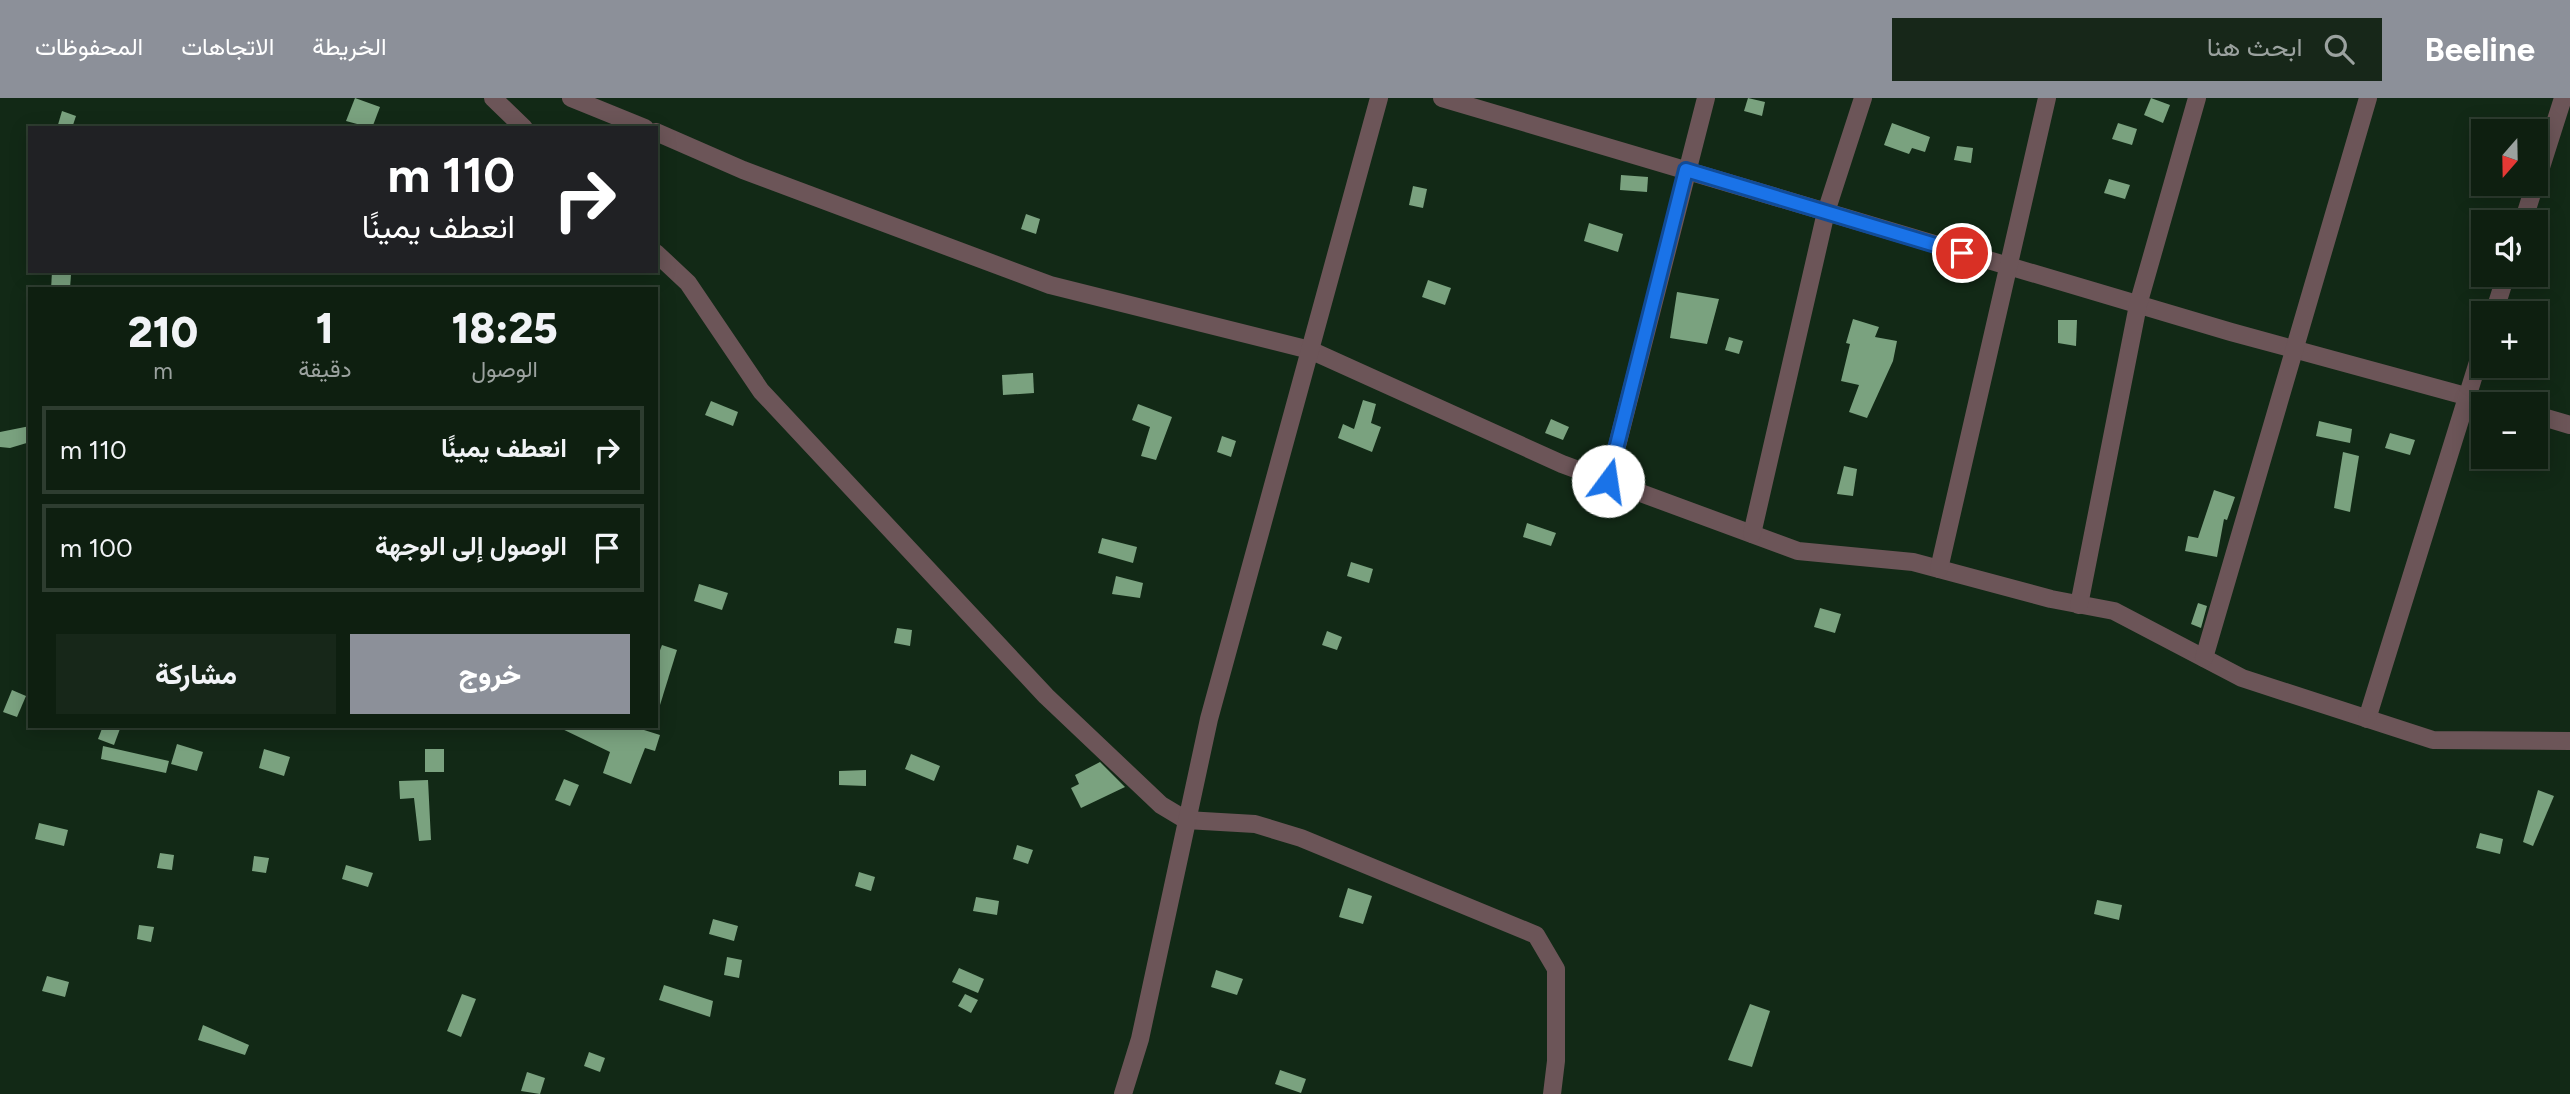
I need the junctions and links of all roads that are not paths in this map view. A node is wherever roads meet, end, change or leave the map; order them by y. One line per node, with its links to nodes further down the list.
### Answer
1 (493, 98): 11 (street)
2 (571, 98): 12 (street)
3 (1379, 98): 20 (street)
4 (1442, 98): 15 (street)
5 (1706, 98): 15 (street)
6 (1863, 98): 16 (street)
7 (2047, 98): 18 (street)
8 (2197, 98): 19 (street)
9 (2368, 98): 21 (street)
10 (2563, 98): 14 (street)
11 (522, 126)
12 (640, 126)
13 (658, 133): 20 (street)
14 (2548, 145)
15 (1686, 170): 16 (street); 27 (street)
16 (1826, 212): 18 (street); 28 (street)
17 (658, 255): 34 (street)
18 (2010, 267): 19 (street); 29 (street)
19 (2138, 305): 21 (street); 30 (street)
20 (1310, 350): 27 (street); 34 (street)
21 (2295, 350): 23 (street); 31 (street)
22 (2473, 378): 23 (street)
23 (2467, 397): 24 (street); 32 (street)
24 (2471, 398)
25 (2548, 419): 26 (street)
26 (2570, 425)
27 (1608, 481): 28 (street)
28 (1752, 534): 29 (street)
29 (1939, 569): 30 (street)
30 (2079, 605): 31 (street)
31 (2204, 658): 32 (street)
32 (2367, 719): 33 (street)
33 (2570, 741)
34 (1186, 820): 35 (street); 36 (street)
35 (1122, 1094)
36 (1552, 1094)

